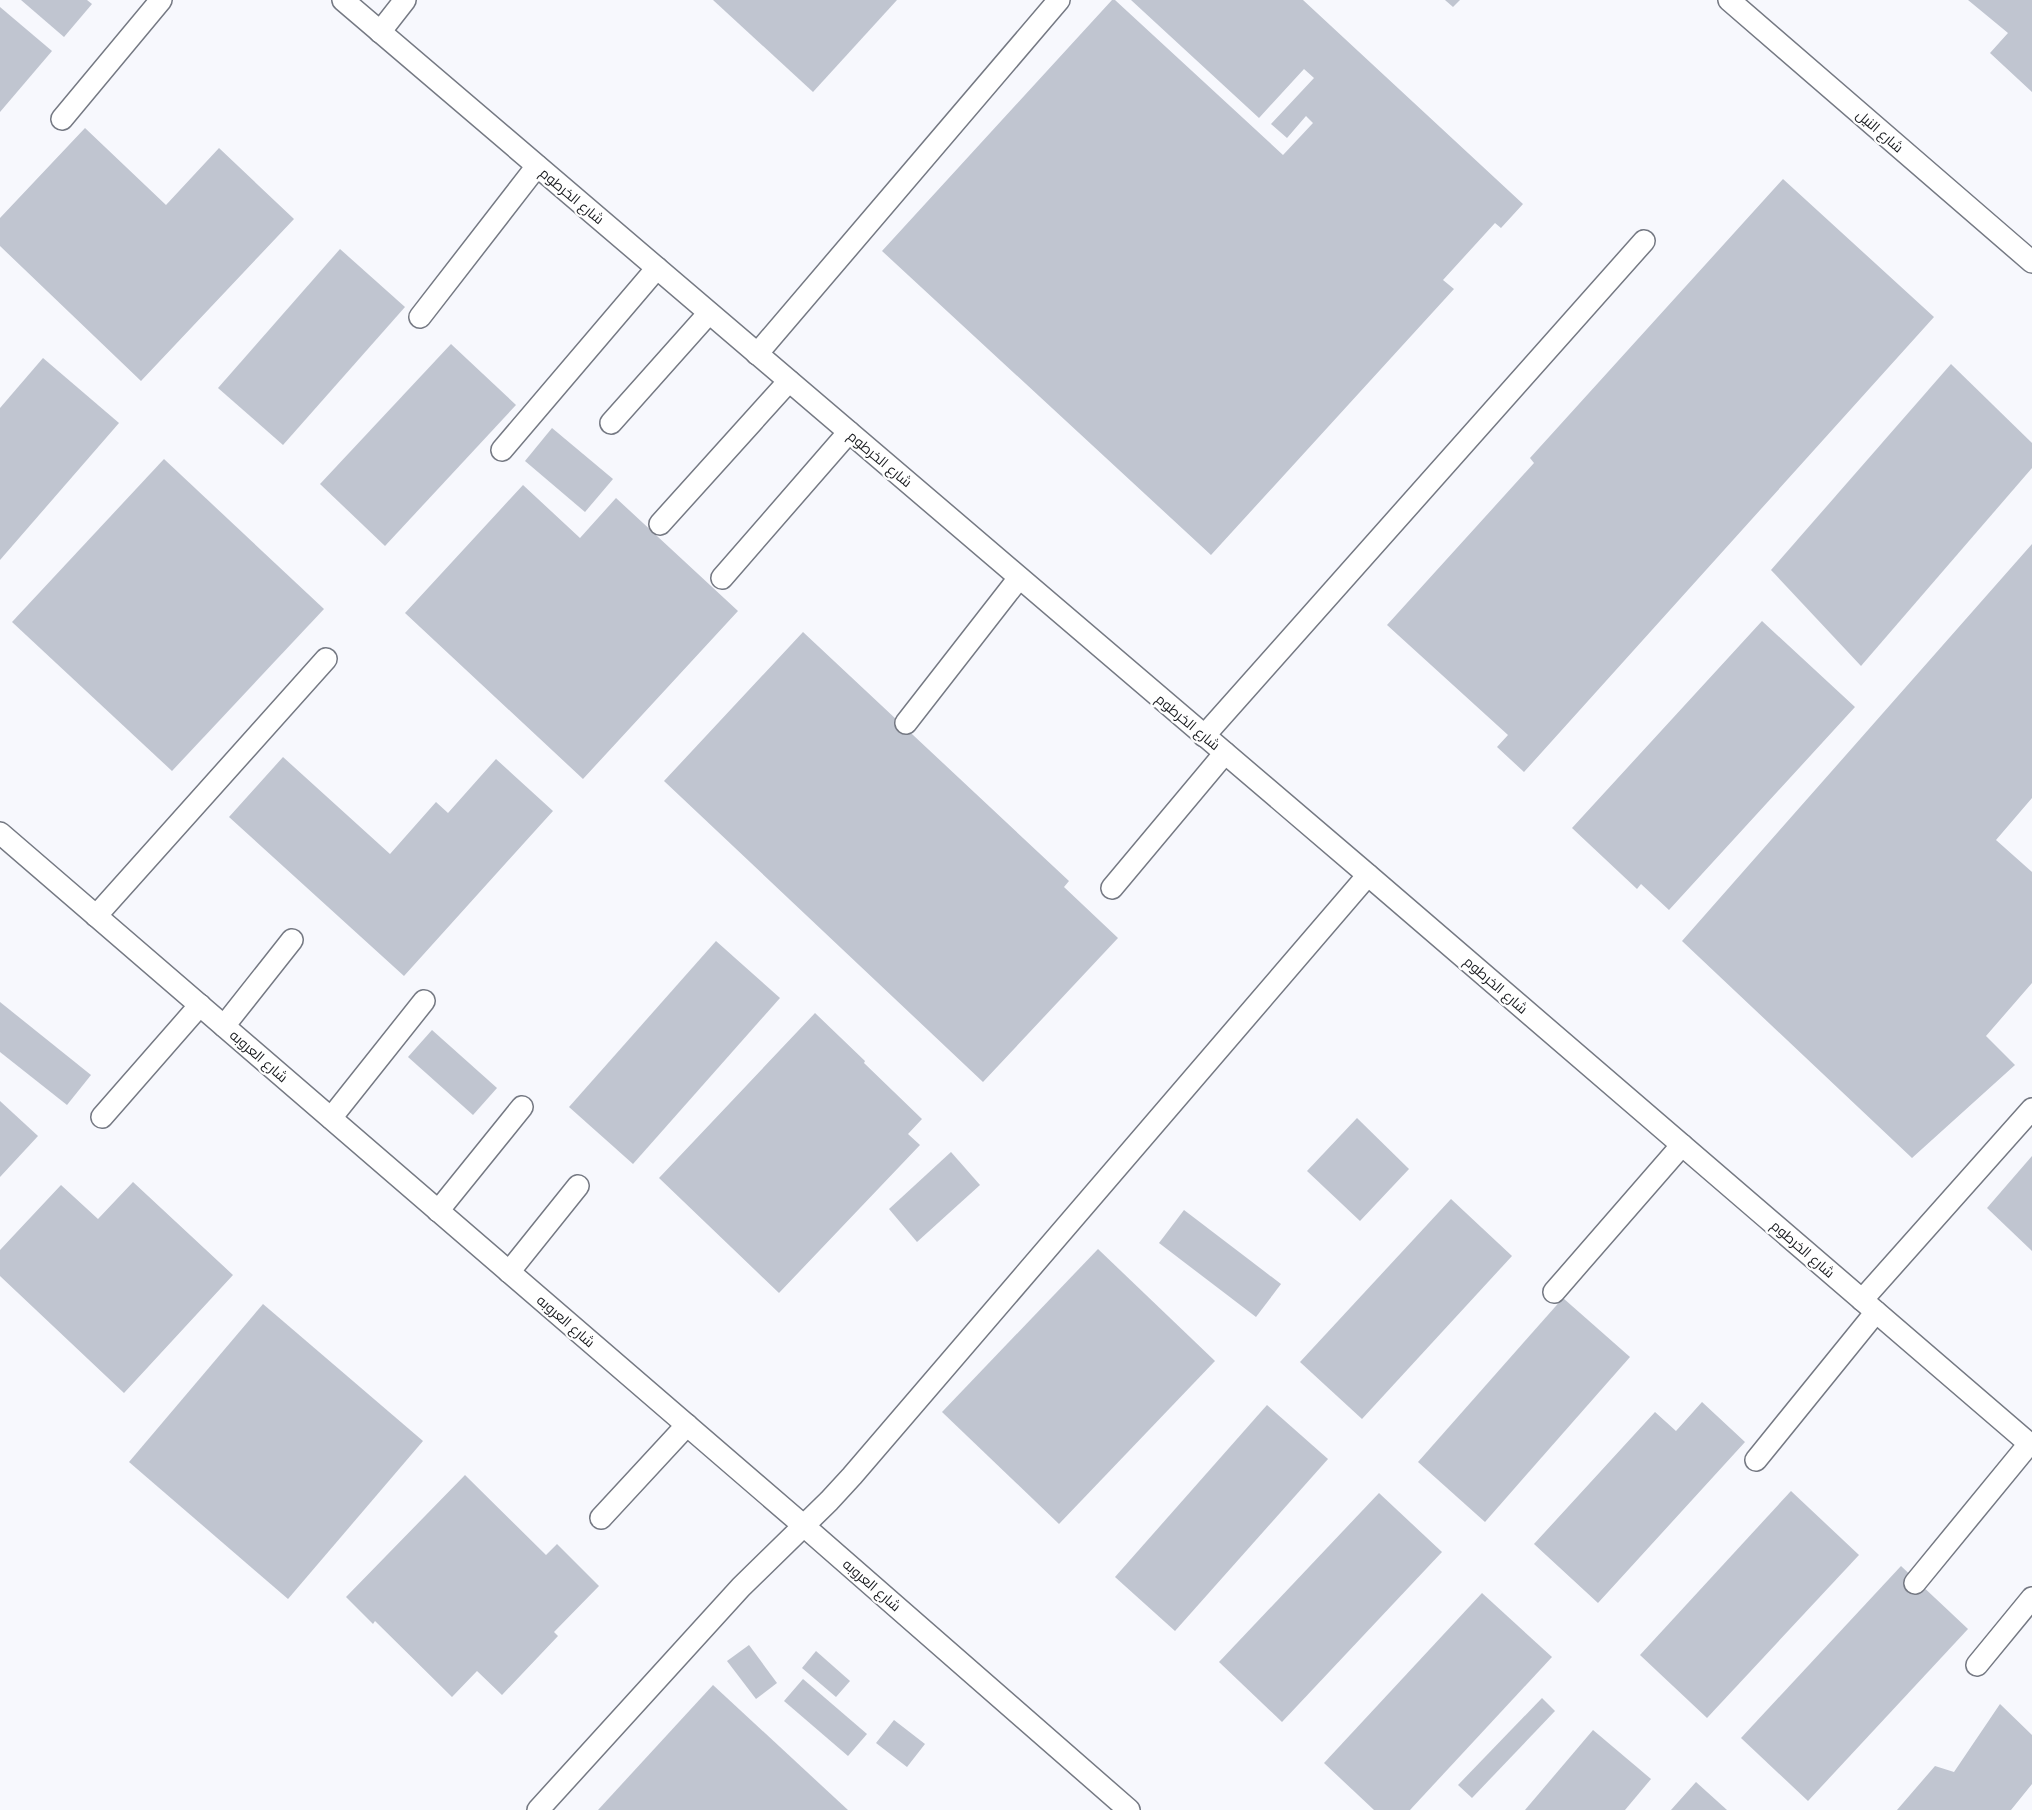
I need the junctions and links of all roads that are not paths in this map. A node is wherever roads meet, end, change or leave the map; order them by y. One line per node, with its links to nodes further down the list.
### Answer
1 (161, 0): 7 (lane)
2 (343, 0): 6 (lane, شارع الخرطوم)
3 (405, 0): 6 (lane)
4 (1059, 0): 14 (lane)
5 (1728, 0): 10 (lane, شارع النيل)
6 (380, 32): 8 (lane, شارع الخرطوم)
7 (62, 119)
8 (537, 166): 11 (lane, شارع الخرطوم); 13 (lane)
9 (1644, 241): 24 (lane)
10 (2032, 262)
11 (657, 268): 12 (lane, شارع الخرطوم); 18 (lane)
12 (708, 313): 14 (lane, شارع الخرطوم); 16 (lane)
13 (420, 317)
14 (757, 354): 15 (lane, شارع الخرطوم)
15 (789, 381): 17 (lane, شارع الخرطوم); 19 (lane)
16 (611, 424)
17 (849, 432): 20 (lane); 21 (lane, شارع الخرطوم)
18 (502, 450)
19 (660, 524)
20 (722, 578)
21 (1019, 578): 23 (lane); 24 (lane, شارع الخرطوم)
22 (326, 659): 29 (lane)
23 (906, 722)
24 (1204, 736): 25 (lane, شارع الخرطوم)
25 (1225, 753): 27 (lane, شارع الخرطوم); 28 (lane)
26 (0, 833): 29 (lane, شارع العروبه)
27 (1368, 875): 38 (lane, شارع الخرطوم); 48 (lane)
28 (1112, 888)
29 (96, 916): 32 (lane, شارع العروبه)
30 (292, 940): 33 (lane)
31 (424, 1001): 37 (lane)
32 (200, 1006): 33 (lane, شارع العروبه); 36 (lane)
33 (224, 1026): 37 (lane, شارع العروبه)
34 (522, 1107): 40 (lane)
35 (2032, 1109): 43 (lane)
36 (102, 1117)
37 (331, 1118): 40 (lane, شارع العروبه)
38 (1682, 1145): 42 (lane); 43 (lane, شارع الخرطوم)
39 (578, 1186): 41 (lane)
40 (438, 1210): 41 (lane, شارع العروبه)
41 (509, 1272): 44 (lane, شارع العروبه)
42 (1554, 1292)
43 (1869, 1306): 45 (lane, شارع الخرطوم); 46 (lane)
44 (687, 1425): 47 (lane); 48 (lane, شارع العروبه)
45 (2031, 1445): 49 (lane)
46 (1756, 1460)
47 (601, 1518)
48 (804, 1526): 52 (lane); 53 (lane, شارع العروبه)
49 (1915, 1583)
50 (2032, 1598): 51 (lane)
51 (1977, 1665)
52 (538, 1810)
53 (1130, 1810)

